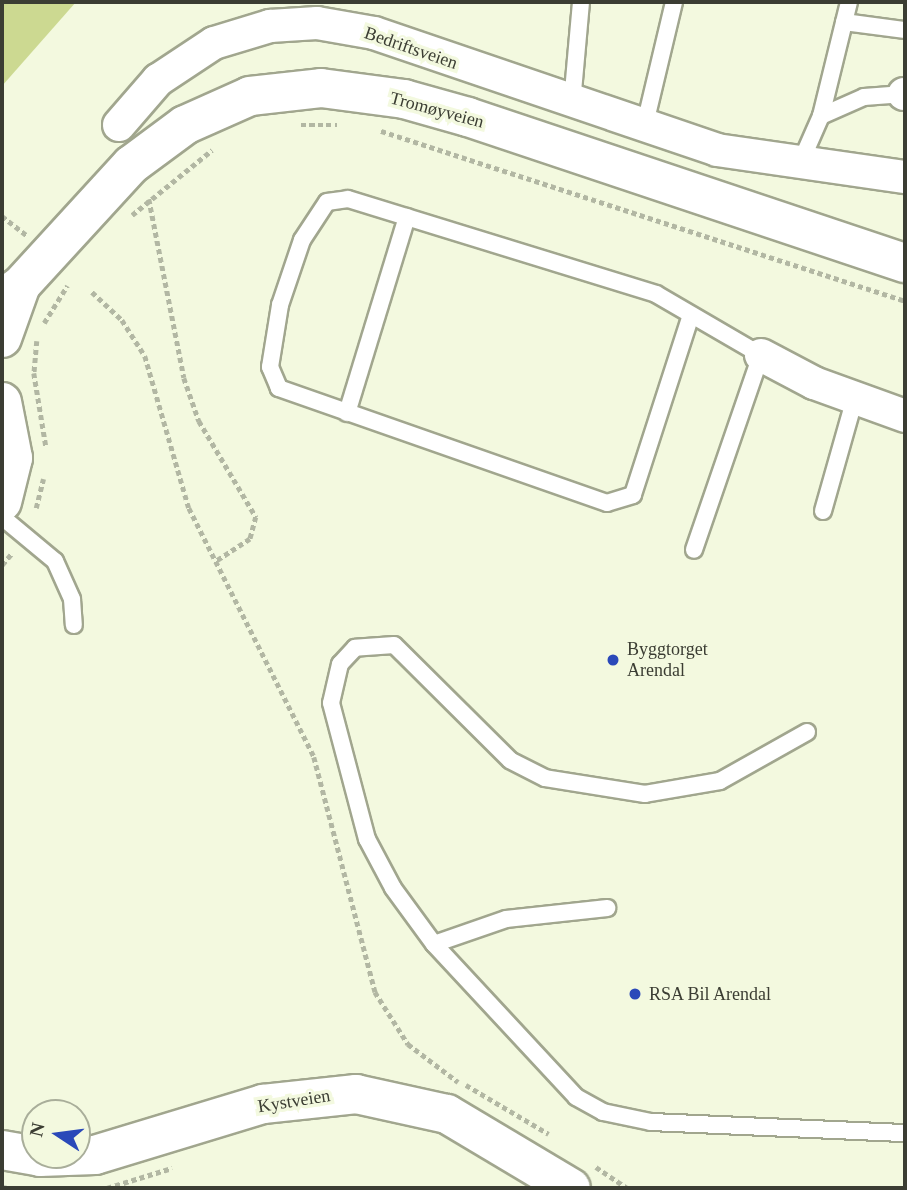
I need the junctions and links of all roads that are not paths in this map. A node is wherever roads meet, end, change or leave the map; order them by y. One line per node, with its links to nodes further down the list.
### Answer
1 (581, 2): 7 (lane)
2 (674, 2): 10 (lane)
3 (849, 2): 4 (lane)
4 (844, 22): 5 (lane); 8 (lane)
5 (905, 30)
6 (905, 94): 8 (lane)
7 (572, 103): 9 (street, Bedriftsveien); 10 (street, Bedriftsveien)
8 (821, 116): 11 (lane)
9 (119, 125)
10 (644, 128): 11 (street, Bedriftsveien)
11 (799, 166): 12 (street, Bedriftsveien)
12 (905, 177)
13 (407, 217): 16 (lane); 21 (lane); 21 (lane)
14 (905, 263): 15 (main road, Tromøyveien)
15 (11, 292): 17 (main road, Tromøyveien)
16 (691, 315): 18 (lane); 21 (lane)
17 (2, 338)
18 (761, 355): 19 (street); 26 (lane)
19 (855, 398): 22 (street); 24 (lane)
20 (2, 402): 23 (main road)
21 (347, 413)
22 (905, 416)
23 (2, 502)
24 (822, 511)
25 (2, 517): 27 (lane)
26 (694, 550)
27 (74, 625)
28 (807, 732): 30 (lane)
29 (607, 908): 30 (lane)
30 (434, 944): 31 (lane)
31 (905, 1133)
32 (2, 1150): 33 (main road, Kystveien)
33 (578, 1174)

